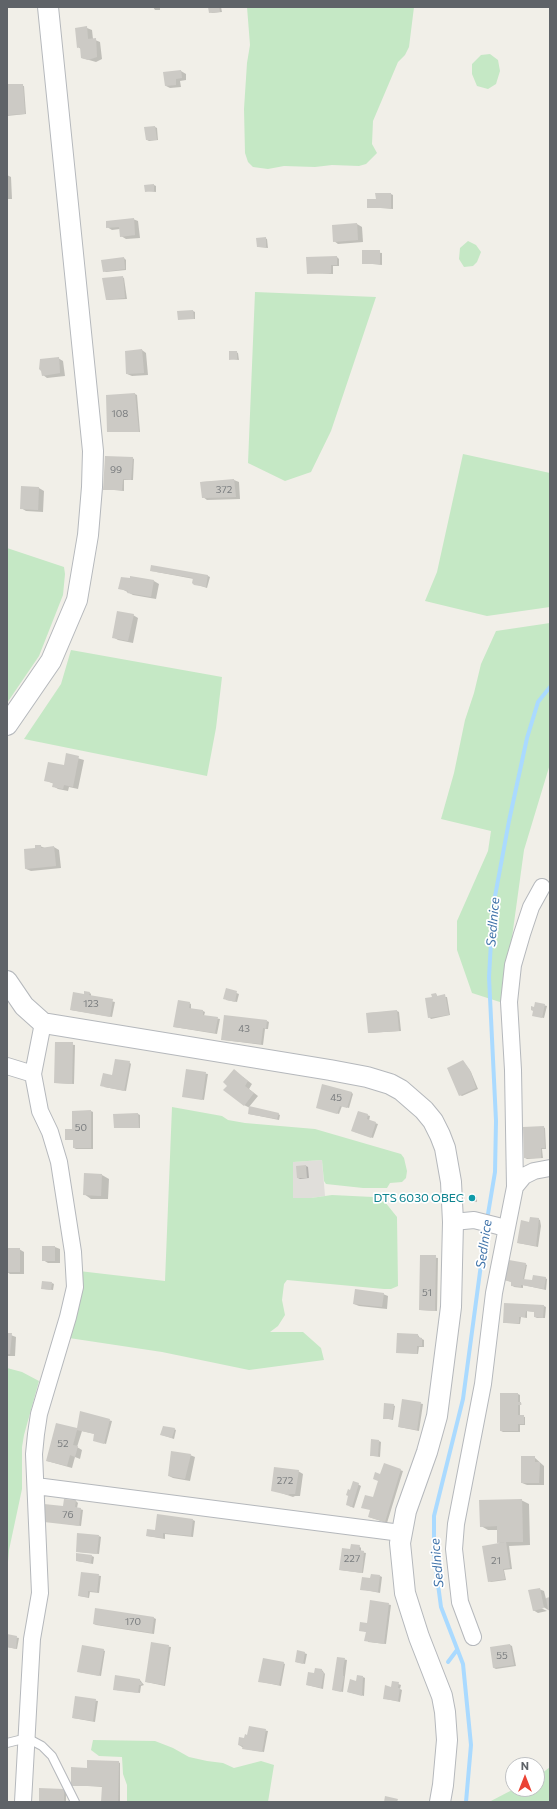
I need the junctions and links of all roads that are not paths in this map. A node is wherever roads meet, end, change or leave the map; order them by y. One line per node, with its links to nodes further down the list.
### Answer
1 (48, 7): 2 (street)
2 (7, 725)
3 (542, 887): 9 (street)
4 (7, 980): 5 (street)
5 (43, 1023): 7 (street); 10 (street)
6 (7, 1066): 7 (street)
7 (33, 1074): 12 (street)
8 (550, 1168): 9 (street)
9 (515, 1187): 11 (street)
10 (453, 1222): 11 (street); 13 (street)
11 (502, 1227): 14 (street)
12 (36, 1486): 13 (street); 15 (street)
13 (401, 1533): 19 (street)
14 (473, 1638)
15 (27, 1738): 16 (lane); 17 (street); 18 (lane)
16 (7, 1743)
17 (23, 1802)
18 (75, 1802)
19 (440, 1802)

